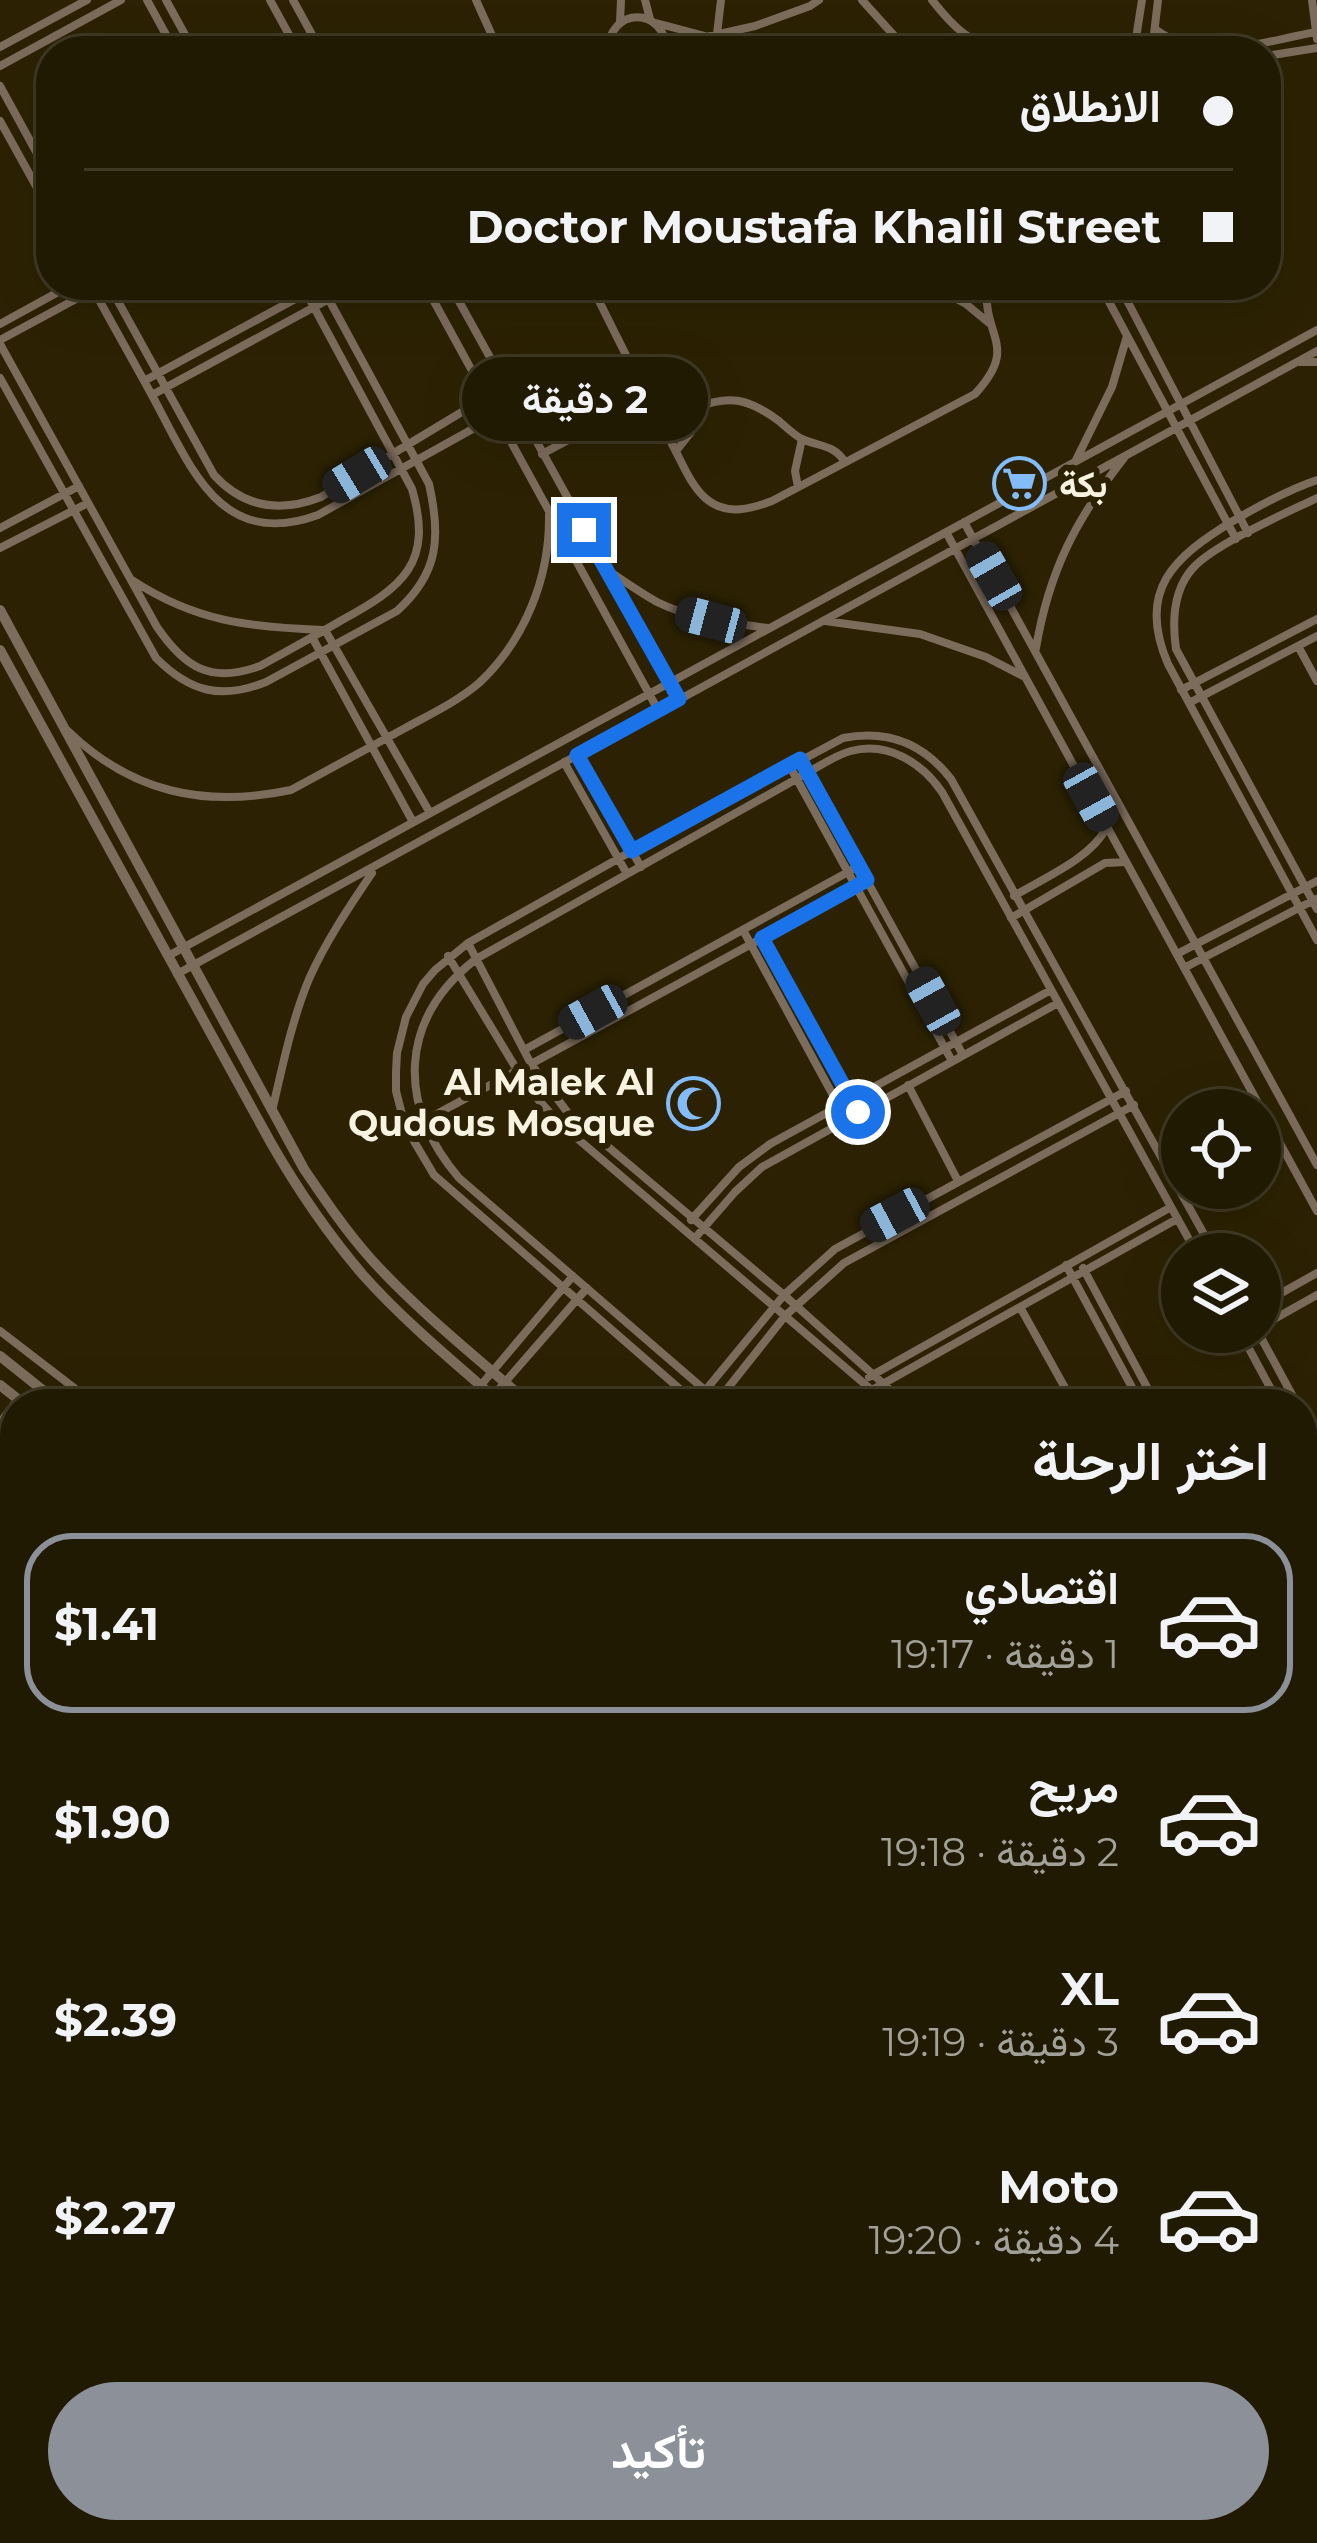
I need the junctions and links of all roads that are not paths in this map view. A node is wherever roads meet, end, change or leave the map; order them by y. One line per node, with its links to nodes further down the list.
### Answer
1 (87, 0): 36 (street)
2 (122, 0): 20 (street)
3 (147, 0): 21 (street)
4 (166, 0): 22 (street)
5 (270, 0): 23 (street)
6 (293, 0): 24 (street)
7 (476, 0): 25 (street)
8 (621, 0): 18 (street)
9 (645, 0): 17 (street)
10 (721, 0): 28 (street)
11 (819, 0): 28 (street)
12 (862, 0): 29 (street)
13 (932, 0): 30 (street)
14 (1142, 0): 31 (street)
15 (1158, 0): 19 (street)
16 (1312, 0): 34 (street)
17 (652, 21): 18 (street); 27 (street); 28 (street)
18 (620, 23): 26 (street)
19 (1155, 29): 32 (street); 33 (street)
20 (55, 36)
21 (167, 36)
22 (186, 36)
23 (290, 36)
24 (313, 36)
25 (492, 36)
26 (610, 36)
27 (664, 36)
28 (711, 36)
29 (894, 36)
30 (966, 36)
31 (1136, 36)
32 (1154, 36)
33 (1166, 36)
34 (1317, 38): 35 (street); 38 (street)
35 (1281, 42)
36 (0, 46)
37 (36, 47): 39 (street)
38 (1281, 51)
39 (0, 66)
40 (0, 86): 42 (street)
41 (0, 121): 43 (street)
42 (36, 143)
43 (36, 186)
44 (44, 300): 60 (street)
45 (74, 300): 64 (street)
46 (106, 300): 70 (street)
47 (108, 300): 68 (street)
48 (285, 300): 68 (street)
49 (310, 300): 59 (street)
50 (327, 300): 59 (street)
51 (330, 300): 82 (street)
52 (432, 300): 73 (street)
53 (458, 300): 85 (street)
54 (598, 300): 74 (street)
55 (959, 300): 61 (street)
56 (986, 300): 61 (street)
57 (1109, 300): 63 (street)
58 (1127, 300): 75 (street)
59 (314, 307): 71 (street); 84 (street)
60 (0, 324)
61 (990, 325): 90 (street)
62 (1317, 330): 75 (street)
63 (1128, 334): 77 (street); 89 (street)
64 (0, 342): 94 (street)
65 (1317, 351): 66 (street)
66 (1296, 362): 67 (street); 79 (street)
67 (1317, 362)
68 (158, 374): 70 (street); 71 (street)
69 (0, 378): 96 (street)
70 (144, 381): 72 (street)
71 (166, 388): 72 (street); 87 (street)
72 (152, 395): 91 (street)
73 (485, 398): 78 (street); 82 (street)
74 (647, 398): 76 (street); 83 (street); 85 (street)
75 (1180, 404): 77 (street); 79 (street)
76 (696, 407): 81 (street); 83 (street)
77 (1169, 410): 80 (street); 89 (street)
78 (496, 416): 88 (street); 101 (street)
79 (1189, 421): 80 (street); 102 (street)
80 (1178, 427): 86 (street); 105 (street)
81 (802, 439): 90 (street); 95 (street)
82 (408, 445): 84 (street); 88 (street)
83 (676, 451): 95 (street)
84 (393, 453): 92 (street); 99 (street)
85 (542, 454): 113 (street)
86 (1126, 455): 109 (street); 125 (street)
87 (205, 460): 91 (street); 99 (street)
88 (417, 461): 92 (street); 122 (street)
89 (1075, 461): 104 (street)
90 (845, 462): 95 (street)
91 (191, 469): 103 (street)
92 (402, 470): 103 (street); 119 (street)
93 (1317, 480): 102 (street)
94 (79, 486): 96 (street); 98 (street)
95 (798, 488)
96 (64, 494): 100 (street); 106 (street)
97 (1317, 498): 108 (street)
98 (88, 503): 100 (street); 114 (street)
99 (256, 504): 103 (street)
100 (73, 510): 111 (street); 126 (street)
101 (549, 514): 133 (street); 139 (street)
102 (1240, 518): 105 (street); 108 (street)
103 (249, 520)
104 (964, 522): 107 (street); 109 (street)
105 (1228, 524): 110 (street); 132 (street)
106 (0, 528)
107 (946, 532): 112 (street); 118 (street)
108 (1247, 533): 110 (street)
109 (973, 539): 112 (street); 125 (street)
110 (1236, 539): 131 (street)
111 (0, 548)
112 (956, 548): 117 (street); 128 (street)
113 (606, 569): 118 (street); 130 (street)
114 (131, 579): 119 (street); 120 (street)
115 (0, 610): 138 (street)
116 (1317, 619): 131 (street)
117 (824, 620): 128 (street); 135 (street)
118 (769, 628): 130 (street)
119 (325, 630): 120 (street); 122 (street)
120 (312, 637): 126 (street)
121 (1314, 638): 123 (street); 127 (street)
122 (334, 645): 126 (street); 139 (street)
123 (1298, 646): 129 (street); 134 (street)
124 (0, 650): 178 (street)
125 (1036, 650): 175 (street)
126 (320, 652): 140 (street)
127 (1317, 652)
128 (1026, 677): 149 (street)
129 (1317, 681)
130 (669, 682): 133 (street); 135 (street)
131 (1195, 683): 132 (street); 134 (street)
132 (1181, 690): 136 (street)
133 (649, 693): 137 (street); 147 (street)
134 (1202, 697): 136 (street); 161 (street)
135 (679, 699): 137 (street)
136 (1189, 703): 162 (street)
137 (658, 710): 141 (street)
138 (67, 729): 140 (street); 176 (street)
139 (387, 738): 140 (street); 147 (street)
140 (372, 746): 148 (street)
141 (577, 755): 143 (street); 150 (street)
142 (800, 759): 144 (street); 145 (street); 163 (street)
143 (564, 762): 151 (street); 155 (street)
144 (789, 765): 146 (street); 150 (street)
145 (807, 773): 146 (street); 153 (street); 164 (street)
146 (796, 779): 154 (street); 156 (street)
147 (430, 813): 148 (street)
148 (413, 822): 176 (street)
149 (1107, 826): 152 (street); 163 (street)
150 (632, 851): 151 (street); 154 (street)
151 (618, 858): 157 (street); 173 (street)
152 (1126, 862): 167 (street); 177 (street)
153 (859, 866): 156 (street); 158 (street)
154 (641, 867): 157 (street)
155 (375, 868): 182 (street); 201 (street)
156 (848, 872): 160 (street); 169 (street)
157 (628, 874): 181 (street)
158 (867, 880): 160 (street); 188 (street)
159 (1317, 881): 161 (street)
160 (856, 886): 171 (street); 189 (street)
161 (1305, 887): 162 (street); 165 (street)
162 (1292, 894): 166 (street); 175 (street)
163 (1016, 895): 164 (street); 167 (street)
164 (1003, 902): 168 (street)
165 (1316, 903): 166 (street)
166 (1300, 907): 172 (street); 180 (street)
167 (1024, 910): 168 (street); 196 (street)
168 (1011, 917): 186 (street)
169 (755, 924): 170 (street); 171 (street)
170 (743, 930): 174 (street); 190 (street)
171 (762, 938): 174 (street); 198 (street)
172 (1317, 940)
173 (468, 943): 179 (street); 181 (street)
174 (751, 944): 193 (street); 200 (street)
175 (1196, 944): 177 (street); 180 (street)
176 (184, 947): 178 (street); 182 (street)
177 (1177, 954): 183 (street)
178 (168, 956): 185 (street)
179 (448, 956): 184 (street); 226 (street)
180 (1203, 958): 183 (street); 206 (street)
181 (476, 959): 184 (street); 190 (street)
182 (194, 964): 185 (street); 201 (street)
183 (1184, 968): 211 (street)
184 (459, 973): 194 (street); 205 (street)
185 (177, 974): 245 (street)
186 (1051, 990): 187 (street); 188 (street)
187 (1058, 1003): 191 (street); 197 (street)
188 (956, 1042): 189 (street); 191 (street)
189 (945, 1047): 192 (street); 198 (street)
190 (523, 1051): 193 (street)
191 (963, 1055): 192 (street)
192 (952, 1061): 195 (street)
193 (531, 1064): 212 (street)
194 (518, 1070): 205 (street); 214 (street)
195 (908, 1085): 202 (street); 207 (street)
196 (1126, 1091): 197 (street); 199 (street)
197 (1112, 1099): 203 (street); 207 (street)
198 (850, 1100): 200 (street); 202 (street)
199 (1133, 1105): 203 (street); 217 (street)
200 (839, 1106): 204 (street); 212 (street)
201 (273, 1107): 240 (street)
202 (858, 1112): 204 (street)
203 (1119, 1113): 208 (street); 231 (street)
204 (846, 1119): 215 (street)
205 (422, 1122): 223 (street)
206 (1317, 1165)
207 (958, 1181): 228 (street)
208 (1161, 1189)
209 (1167, 1209): 219 (street)
210 (1172, 1209): 213 (street)
211 (1317, 1211)
212 (693, 1218): 214 (street); 215 (street)
213 (1178, 1219): 216 (street); 221 (street)
214 (683, 1228): 218 (street)
215 (704, 1228): 218 (street); 228 (street)
216 (1186, 1233)
217 (1204, 1233)
218 (695, 1238): 232 (street)
219 (1078, 1259): 220 (street); 221 (street)
220 (1066, 1265): 224 (street); 241 (street)
221 (1085, 1270): 224 (street); 260 (street)
222 (1317, 1273): 227 (street)
223 (573, 1276): 225 (street); 226 (street)
224 (1073, 1277): 233 (street); 259 (street)
225 (587, 1288): 230 (street); 252 (street)
226 (562, 1289): 230 (street); 240 (street)
227 (1281, 1293)
228 (784, 1295): 231 (street); 232 (street)
229 (1317, 1295): 234 (street)
230 (576, 1300): 243 (street); 251 (street)
231 (795, 1305): 235 (street); 241 (street)
232 (774, 1306): 235 (street); 253 (street)
233 (1020, 1306): 244 (street); 258 (street)
234 (1281, 1315)
235 (785, 1316): 242 (street); 254 (street)
236 (0, 1330): 247 (street)
237 (1258, 1353): 261 (street)
238 (1264, 1353): 262 (street)
239 (0, 1356): 246 (street)
240 (493, 1372): 243 (street); 245 (street)
241 (872, 1375): 242 (street); 244 (street)
242 (861, 1381): 255 (street)
243 (506, 1383): 249 (street); 250 (street)
244 (882, 1384): 256 (street); 257 (street)
245 (481, 1386): 248 (street)
246 (41, 1389)
247 (76, 1389)
248 (485, 1389)
249 (503, 1389)
250 (513, 1389)
251 (679, 1389)
252 (705, 1389)
253 (707, 1389)
254 (729, 1389)
255 (871, 1389)
256 (874, 1389)
257 (888, 1389)
258 (1066, 1389)
259 (1133, 1389)
260 (1148, 1389)
261 (1273, 1389)
262 (1289, 1389)

